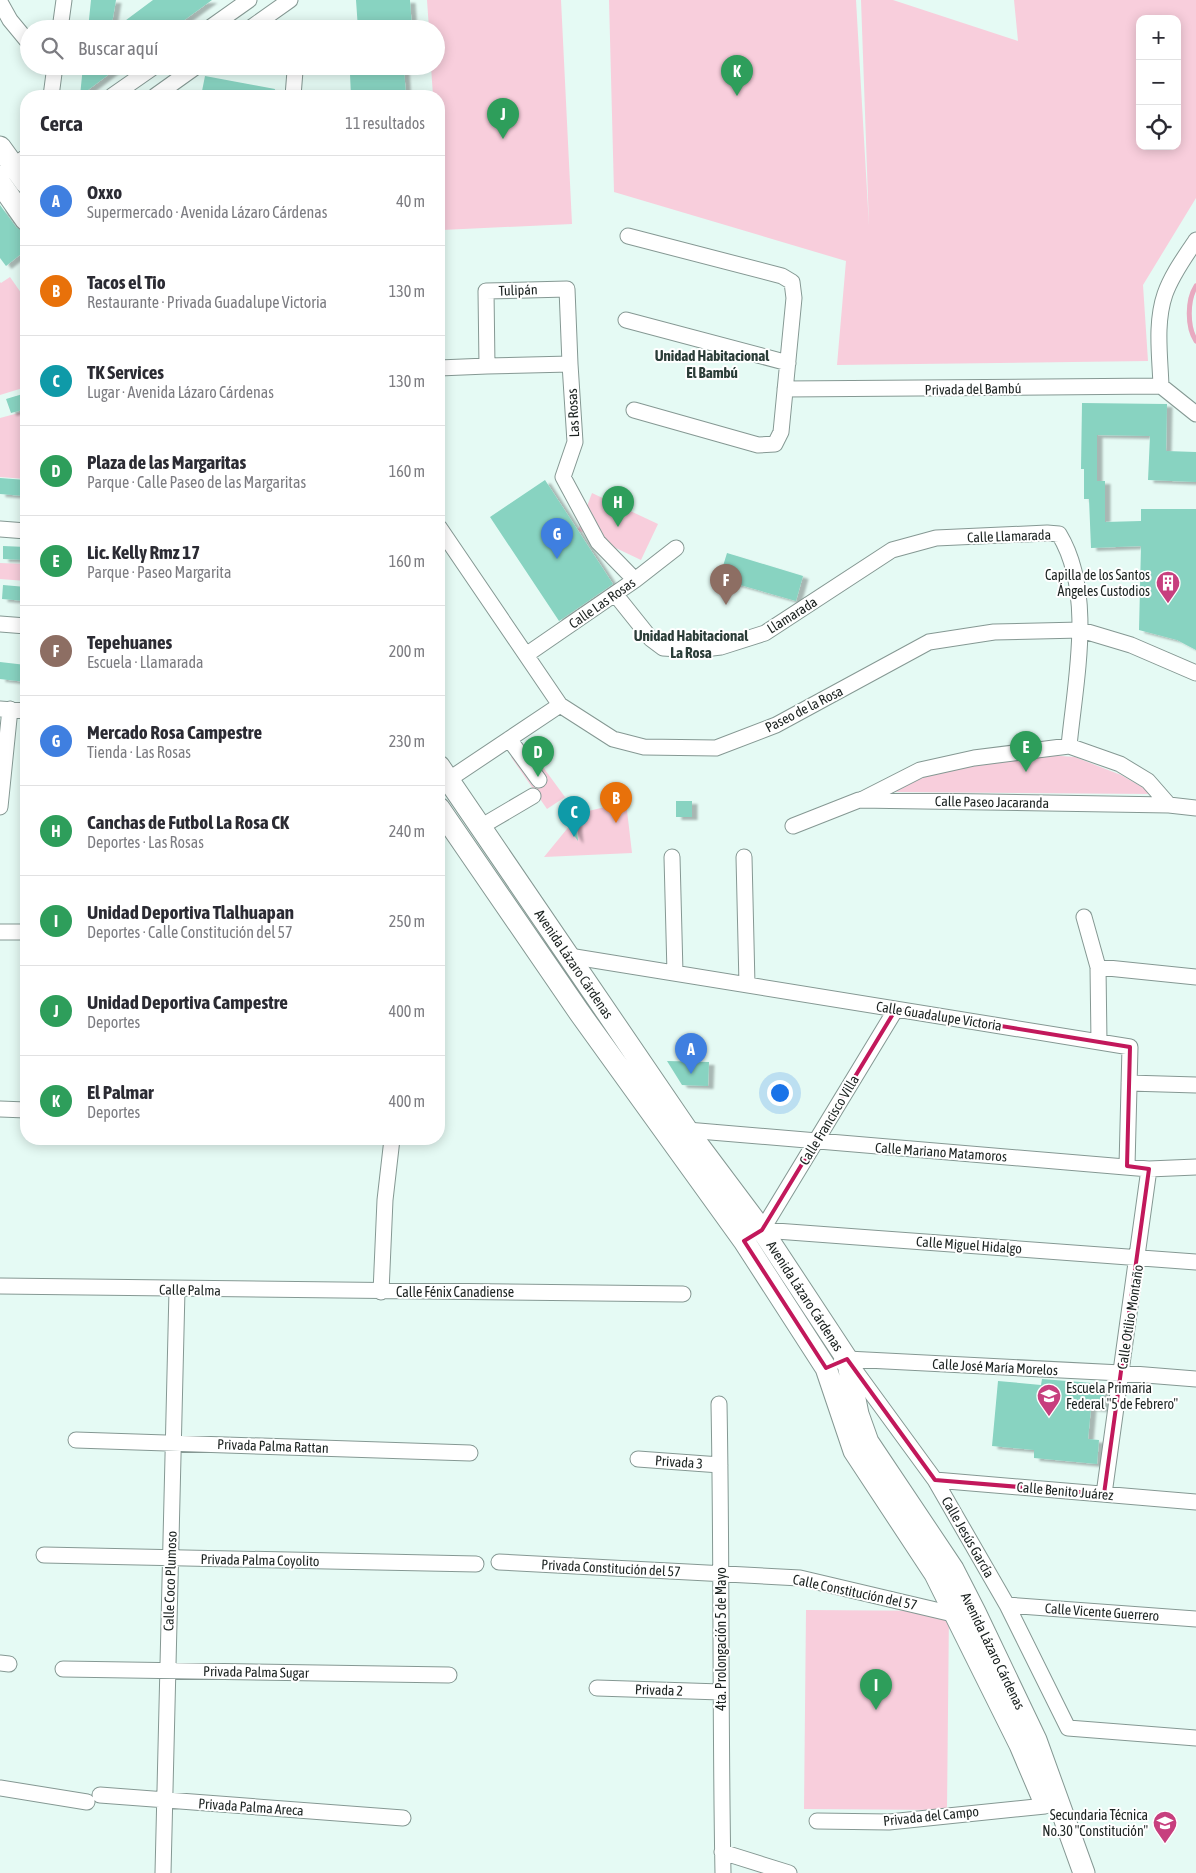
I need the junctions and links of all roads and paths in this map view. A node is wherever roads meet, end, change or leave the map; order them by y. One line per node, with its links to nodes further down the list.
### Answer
1 (64, 0): 5 (street)
2 (249, 0): 6 (street)
3 (288, 1): 7 (street)
4 (0, 2): 8 (street)
5 (61, 20)
6 (221, 20)
7 (270, 20)
8 (20, 32)
9 (53, 75): 13 (street)
10 (142, 75): 14 (street)
11 (184, 75): 15 (street)
12 (295, 75): 16 (street)
13 (51, 90)
14 (121, 90)
15 (163, 90)
16 (293, 90)
17 (0, 147): 18 (main road)
18 (13, 166)
19 (12, 190): 20 (main road)
20 (20, 207)
21 (628, 236): 24 (street)
22 (1196, 240): 28 (street)
23 (626, 320): 24 (street)
24 (788, 363): 29 (street)
25 (570, 364): 26 (street); 26 (street, Tulipán); 37 (street, Las Rosas)
26 (487, 366): 27 (street)
27 (445, 368)
28 (1161, 386): 29 (street, Privada del Bambú); 31 (street)
29 (785, 389): 30 (street)
30 (634, 410)
31 (1196, 414)
32 (0, 529): 33 (street)
33 (20, 531)
34 (445, 537): 42 (street, Paseo de la Rosa)
35 (676, 548): 37 (street, Calle Las Rosas)
36 (892, 550): 38 (street, Llamarada); 41 (street, Calle Llamarada)
37 (635, 580): 38 (street, Calle Las Rosas)
38 (614, 594): 42 (street, Calle Las Rosas)
39 (0, 624): 40 (street)
40 (20, 626)
41 (1080, 630): 43 (street, Paseo de la Rosa); 44 (street, Paseo de la Rosa); 48 (street)
42 (526, 656): 44 (street, Paseo de la Rosa)
43 (1196, 672)
44 (560, 704): 47 (street)
45 (5, 709): 46 (street); 55 (street)
46 (20, 710)
47 (509, 739): 49 (street); 50 (street)
48 (1069, 746): 53 (street); 54 (street)
49 (445, 775)
50 (539, 780)
51 (445, 781): 58 (main road, Avenida Lázaro Cárdenas)
52 (533, 796): 58 (street)
53 (859, 800): 54 (street, Calle Paseo Jacaranda); 59 (street, Calle Paseo Jacaranda)
54 (1169, 805): 56 (street, Calle Paseo Jacaranda)
55 (0, 807)
56 (1196, 808)
57 (445, 817): 82 (main road, Avenida Lázaro Cárdenas)
58 (482, 826): 65 (main road, Avenida Lázaro Cárdenas)
59 (794, 826)
60 (672, 857): 67 (street)
61 (744, 857): 69 (street)
62 (1084, 917): 66 (street)
63 (0, 932): 64 (street)
64 (20, 932)
65 (569, 956): 67 (street, Calle Guadalupe Victoria); 76 (main road, Avenida Lázaro Cárdenas)
66 (1098, 967): 68 (street); 71 (street)
67 (675, 973): 69 (street, Calle Guadalupe Victoria)
68 (1196, 978)
69 (747, 985): 70 (street, Calle Guadalupe Victoria)
70 (896, 1009): 71 (street, Calle Guadalupe Victoria); 77 (street, Calle Francisco Villa)
71 (1099, 1042): 72 (street, Calle Guadalupe Victoria)
72 (1129, 1083): 73 (street); 79 (street)
73 (1196, 1085)
74 (0, 1109): 75 (street)
75 (20, 1110)
76 (687, 1130): 77 (street, Calle Mariano Matamoros); 82 (main road, Avenida Lázaro Cárdenas)
77 (816, 1142): 79 (street, Calle Mariano Matamoros); 82 (street, Calle Francisco Villa)
78 (391, 1145): 87 (street, Calle Fénix Canadiense)
79 (1127, 1166): 81 (street, Calle Mariano Matamoros)
80 (1196, 1167): 81 (street, Calle Mariano Matamoros)
81 (1149, 1168): 83 (street, Calle Otilio Montaño)
82 (753, 1236): 83 (street, Calle Miguel Hidalgo); 89 (main road, Avenida Lázaro Cárdenas); 90 (main road, Avenida Lázaro Cárdenas)
83 (1139, 1257): 84 (street, Calle Miguel Hidalgo); 91 (street, Calle Otilio Montaño)
84 (1196, 1262)
85 (0, 1286): 86 (street, Calle Palma)
86 (177, 1290): 87 (street, Calle Palma); 95 (street, Calle Coco Plumoso)
87 (381, 1292): 88 (street, Calle Fénix Canadiense)
88 (683, 1294)
89 (847, 1359): 90 (street, Calle José María Morelos); 91 (street, Calle José María Morelos); 99 (street, Calle Jesús García); 126 (main road, Avenida Lázaro Cárdenas)
90 (826, 1368): 108 (main road, Avenida Lázaro Cárdenas)
91 (1121, 1373): 92 (street, Calle José María Morelos); 100 (street, Calle Otilio Montaño)
92 (1196, 1379)
93 (719, 1404): 98 (street, 4ta. Prolongación 5 de Mayo)
94 (76, 1440): 95 (street, Privada Palma Rattan)
95 (173, 1443): 96 (street, Privada Palma Rattan); 103 (street, Calle Coco Plumoso)
96 (470, 1453)
97 (638, 1459): 98 (street, Privada 3)
98 (720, 1465): 106 (street, 4ta. Prolongación 5 de Mayo)
99 (935, 1480): 100 (street, Calle Benito Juárez); 107 (street, Calle Jesús García)
100 (1104, 1494): 101 (street, Calle Benito Juárez)
101 (1196, 1502)
102 (44, 1555): 103 (street, Privada Palma Coyolito)
103 (170, 1558): 105 (street, Privada Palma Coyolito); 111 (street, Calle Coco Plumoso)
104 (499, 1562): 106 (street, Privada Constitución del 57)
105 (476, 1564)
106 (722, 1574): 108 (street, Calle Constitución del 57); 114 (street, 4ta. Prolongación 5 de Mayo)
107 (1007, 1606): 109 (street, Calle Vicente Guerrero); 115 (street, Calle Jesús García)
108 (957, 1615): 118 (main road, Avenida Lázaro Cárdenas)
109 (1196, 1619)
110 (63, 1668): 111 (street, Privada Palma Sugar)
111 (167, 1670): 112 (street, Privada Palma Sugar); 117 (street, Calle Coco Plumoso)
112 (449, 1675)
113 (598, 1688): 114 (street, Privada 2)
114 (720, 1692): 121 (street, 4ta. Prolongación 5 de Mayo)
115 (1196, 1738)
116 (0, 1788): 117 (street, Privada Palma Areca)
117 (164, 1800): 119 (street, Privada Palma Areca); 122 (street, Calle Coco Plumoso)
118 (1045, 1806): 120 (street, Privada del Campo); 125 (main road, Avenida Lázaro Cárdenas)
119 (403, 1818)
120 (816, 1821)
121 (722, 1852): 123 (street, 4ta. Prolongación 5 de Mayo); 124 (street)
122 (163, 1873)
123 (723, 1873)
124 (789, 1873)
125 (1070, 1873)
126 (1084, 1873)

